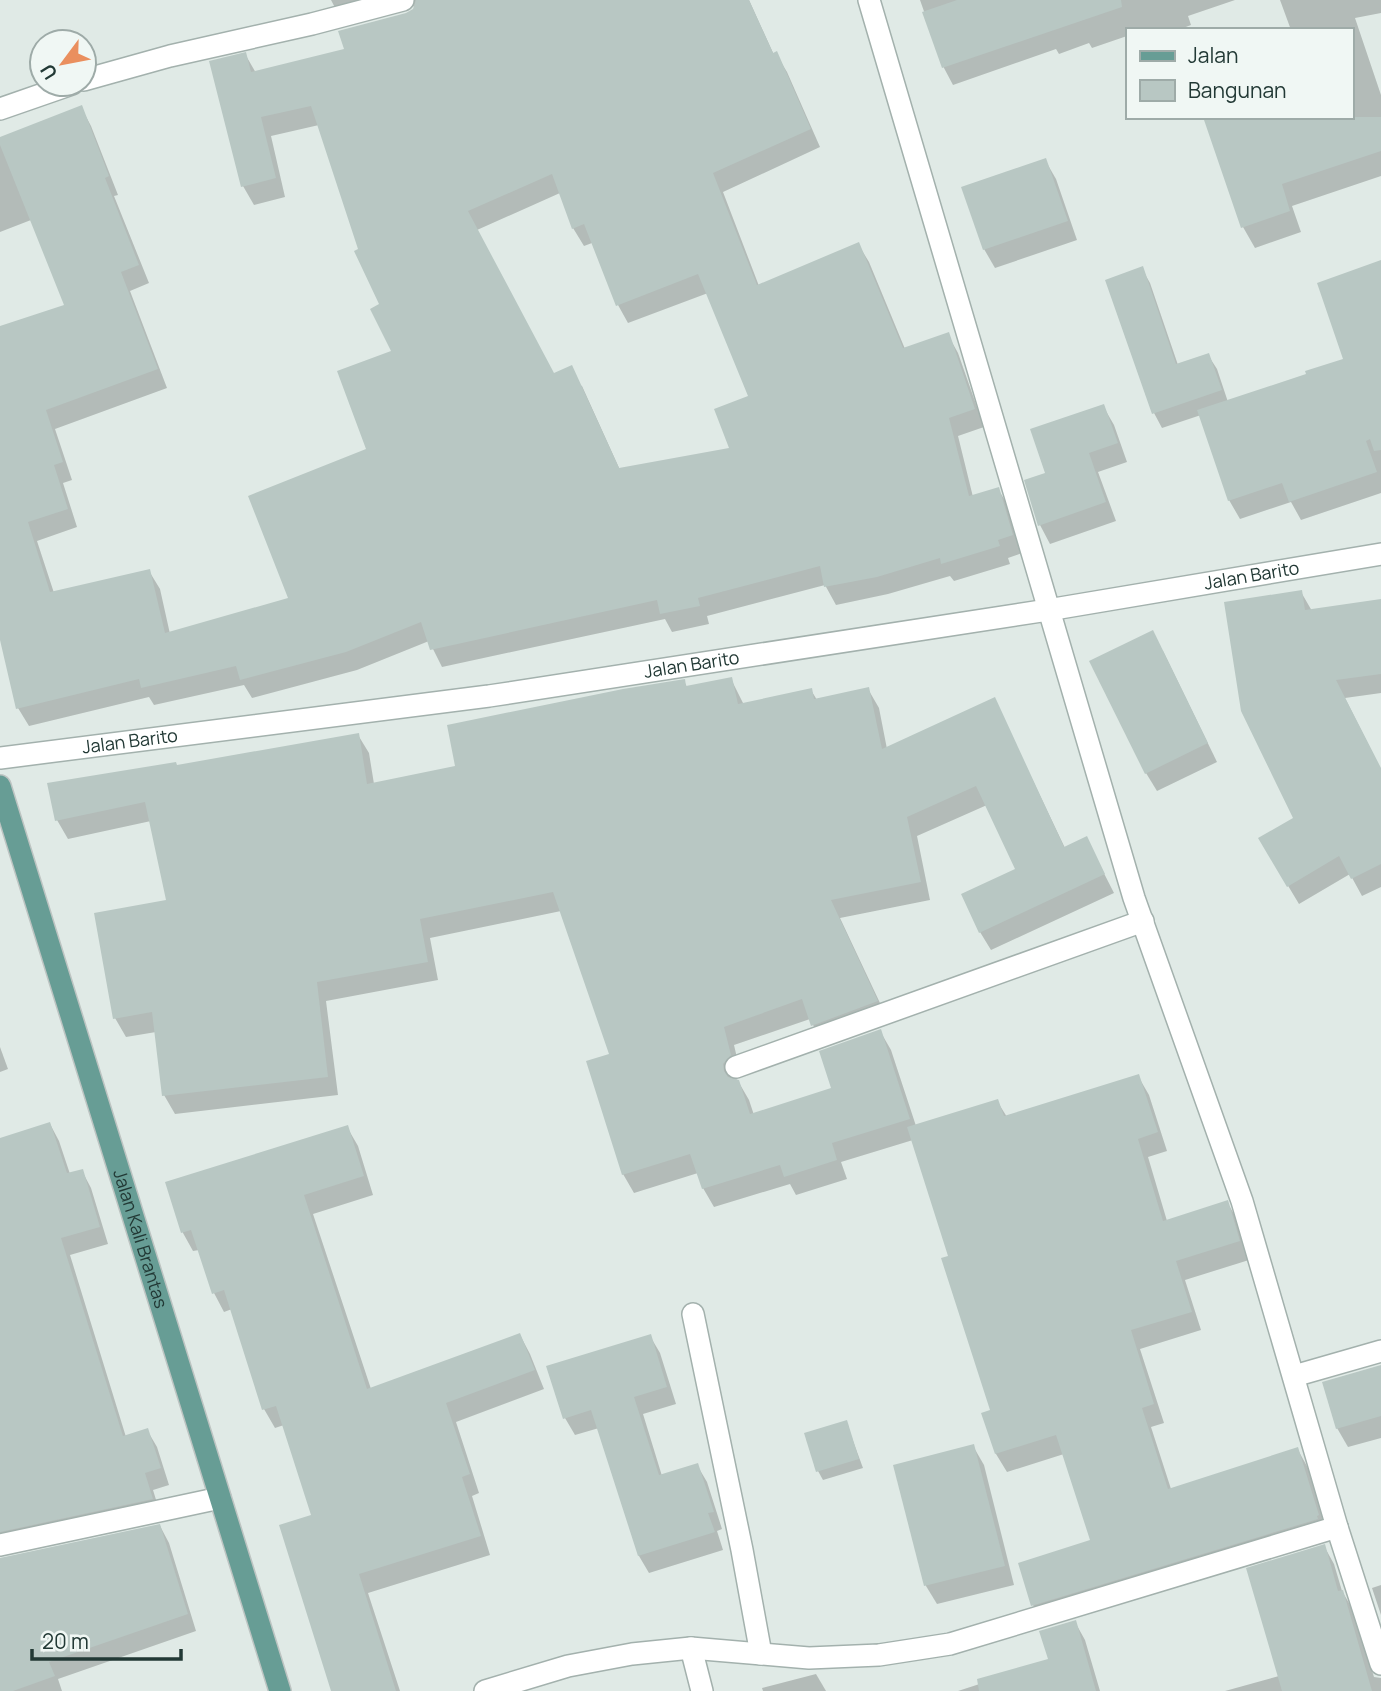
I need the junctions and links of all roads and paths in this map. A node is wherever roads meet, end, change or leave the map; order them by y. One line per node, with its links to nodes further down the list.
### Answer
1 (403, 0): 3 (street)
2 (869, 0): 7 (street)
3 (98, 76)
4 (32, 98): 5 (street)
5 (0, 109)
6 (1381, 554): 7 (street, Jalan Barito)
7 (1048, 610): 8 (street, Jalan Barito); 10 (street)
8 (0, 758)
9 (0, 786): 15 (main road, Jalan Kali Brantas)
10 (1143, 921): 11 (street); 14 (street)
11 (736, 1067)
12 (693, 1314): 19 (street)
13 (1381, 1351): 14 (street)
14 (1294, 1376): 16 (street)
15 (220, 1498): 17 (street); 21 (main road, Jalan Kali Brantas)
16 (1337, 1527): 19 (street); 20 (street)
17 (0, 1545)
18 (691, 1648): 19 (street); 22 (street); 23 (street)
19 (761, 1654)
20 (1381, 1664)
21 (280, 1691)
22 (485, 1691)
23 (702, 1691)

